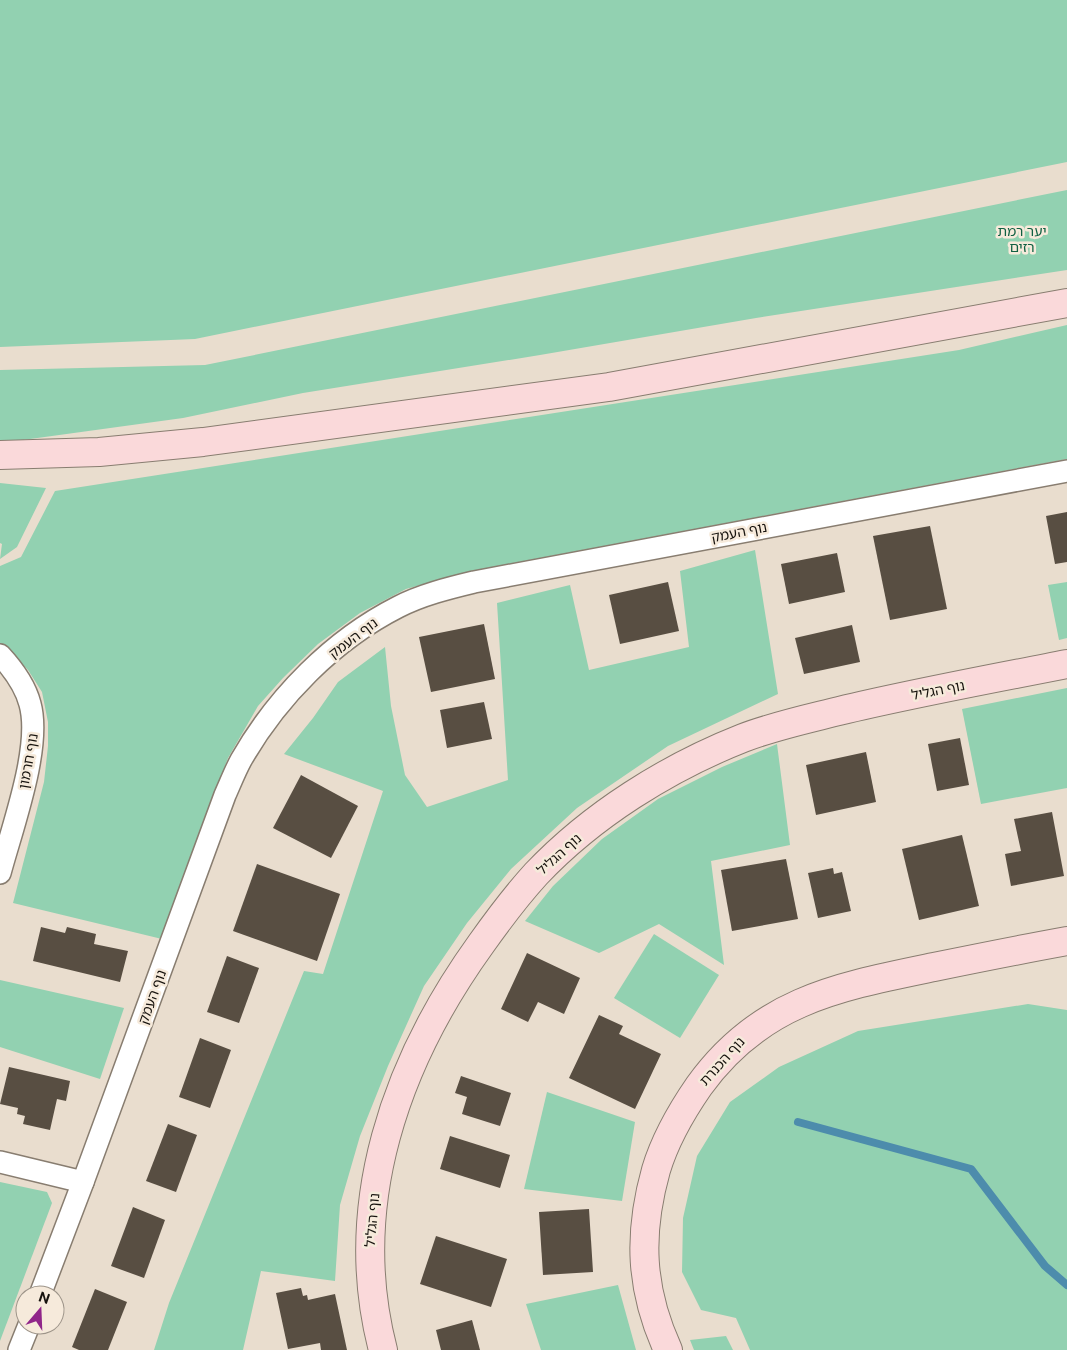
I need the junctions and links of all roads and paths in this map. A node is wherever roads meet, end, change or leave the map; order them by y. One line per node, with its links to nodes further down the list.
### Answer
1 (1067, 303): 2 (street)
2 (0, 455)
3 (1067, 471): 9 (street, נוף העמק)
4 (0, 655): 6 (street, נוף חרמון)
5 (1067, 664): 13 (street, נוף הגליל)
6 (0, 873)
7 (1067, 941): 14 (street, נוף הכנרת)
8 (0, 1162): 9 (street)
9 (84, 1182): 10 (street, נוף העמק)
10 (44, 1285)
11 (25, 1335): 12 (street)
12 (19, 1350)
13 (383, 1350)
14 (668, 1350)

